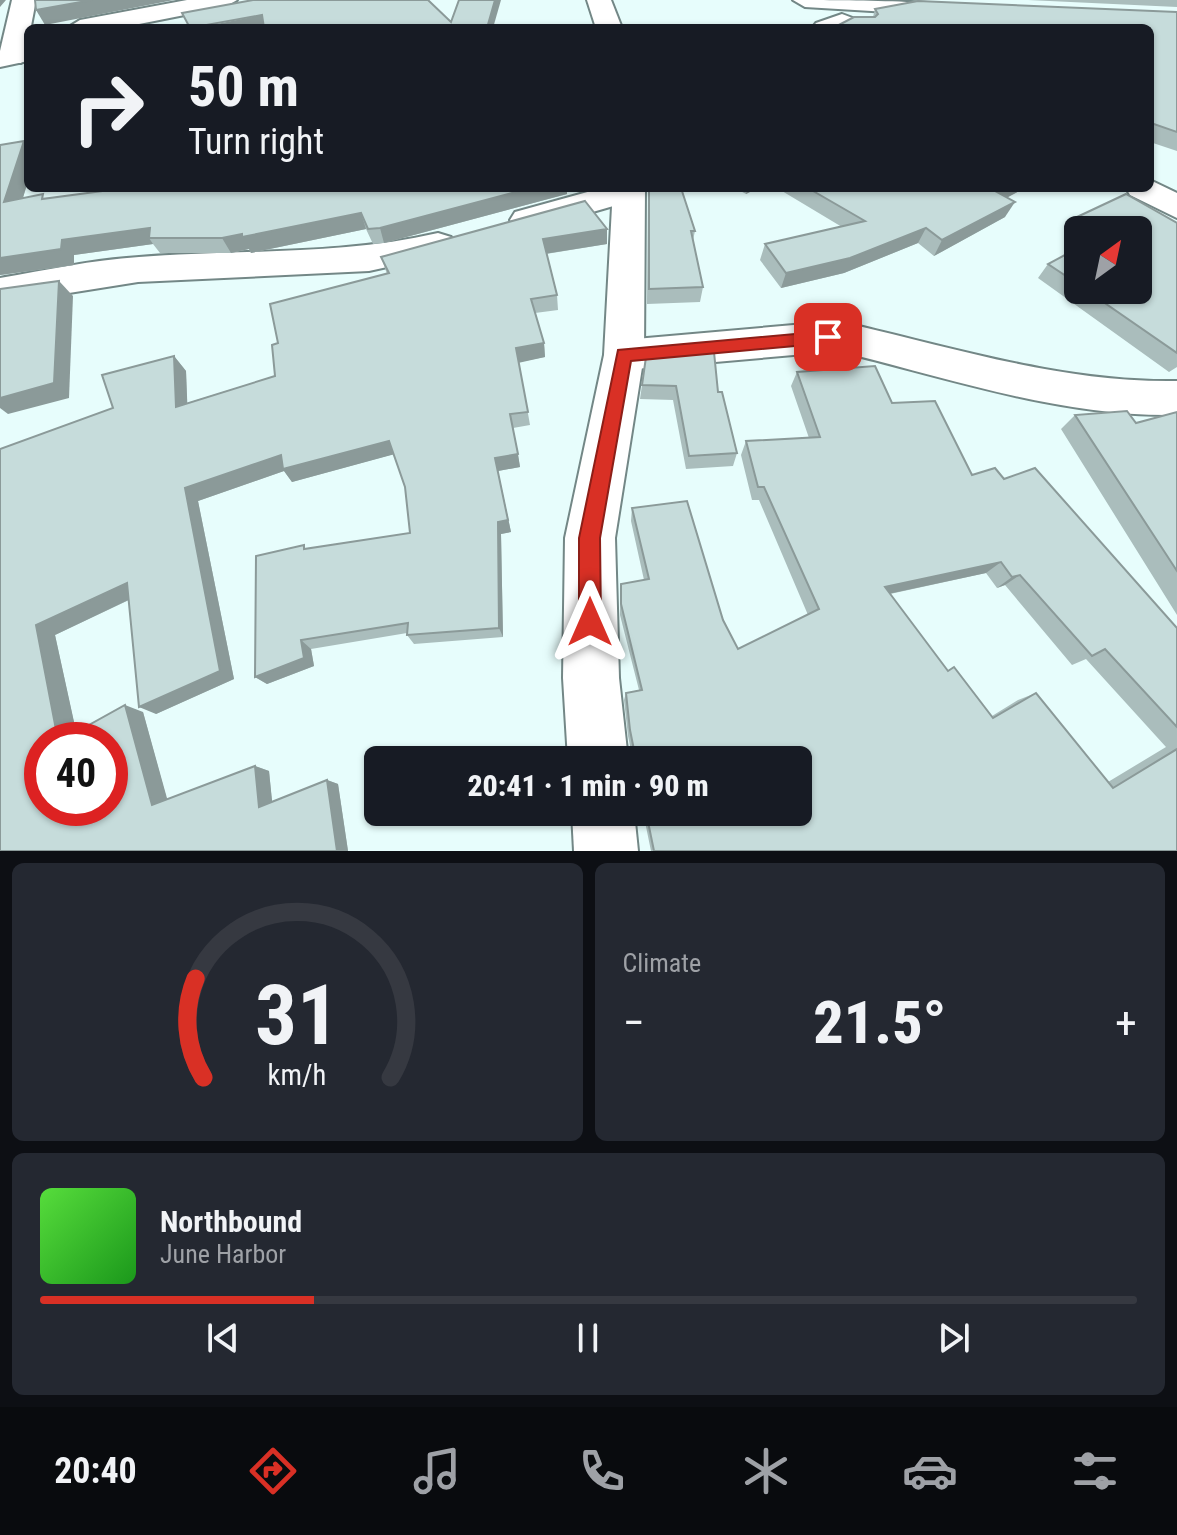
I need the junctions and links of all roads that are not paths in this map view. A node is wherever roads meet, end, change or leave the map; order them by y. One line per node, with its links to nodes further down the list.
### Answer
1 (24, 0): 11 (street)
2 (225, 0): 8 (street)
3 (599, 0): 10 (street)
4 (805, 0): 7 (street)
5 (253, 6): 9 (street)
6 (977, 10): 7 (street)
7 (841, 20)
8 (101, 24)
9 (168, 24)
10 (608, 24)
11 (14, 49)
12 (619, 192): 16 (street)
13 (629, 192): 17 (street)
14 (1149, 192): 15 (street)
15 (1177, 207)
16 (0, 291)
17 (624, 355): 18 (street); 19 (street)
18 (1177, 398)
19 (597, 746)
20 (604, 826): 21 (street)
21 (606, 851)

